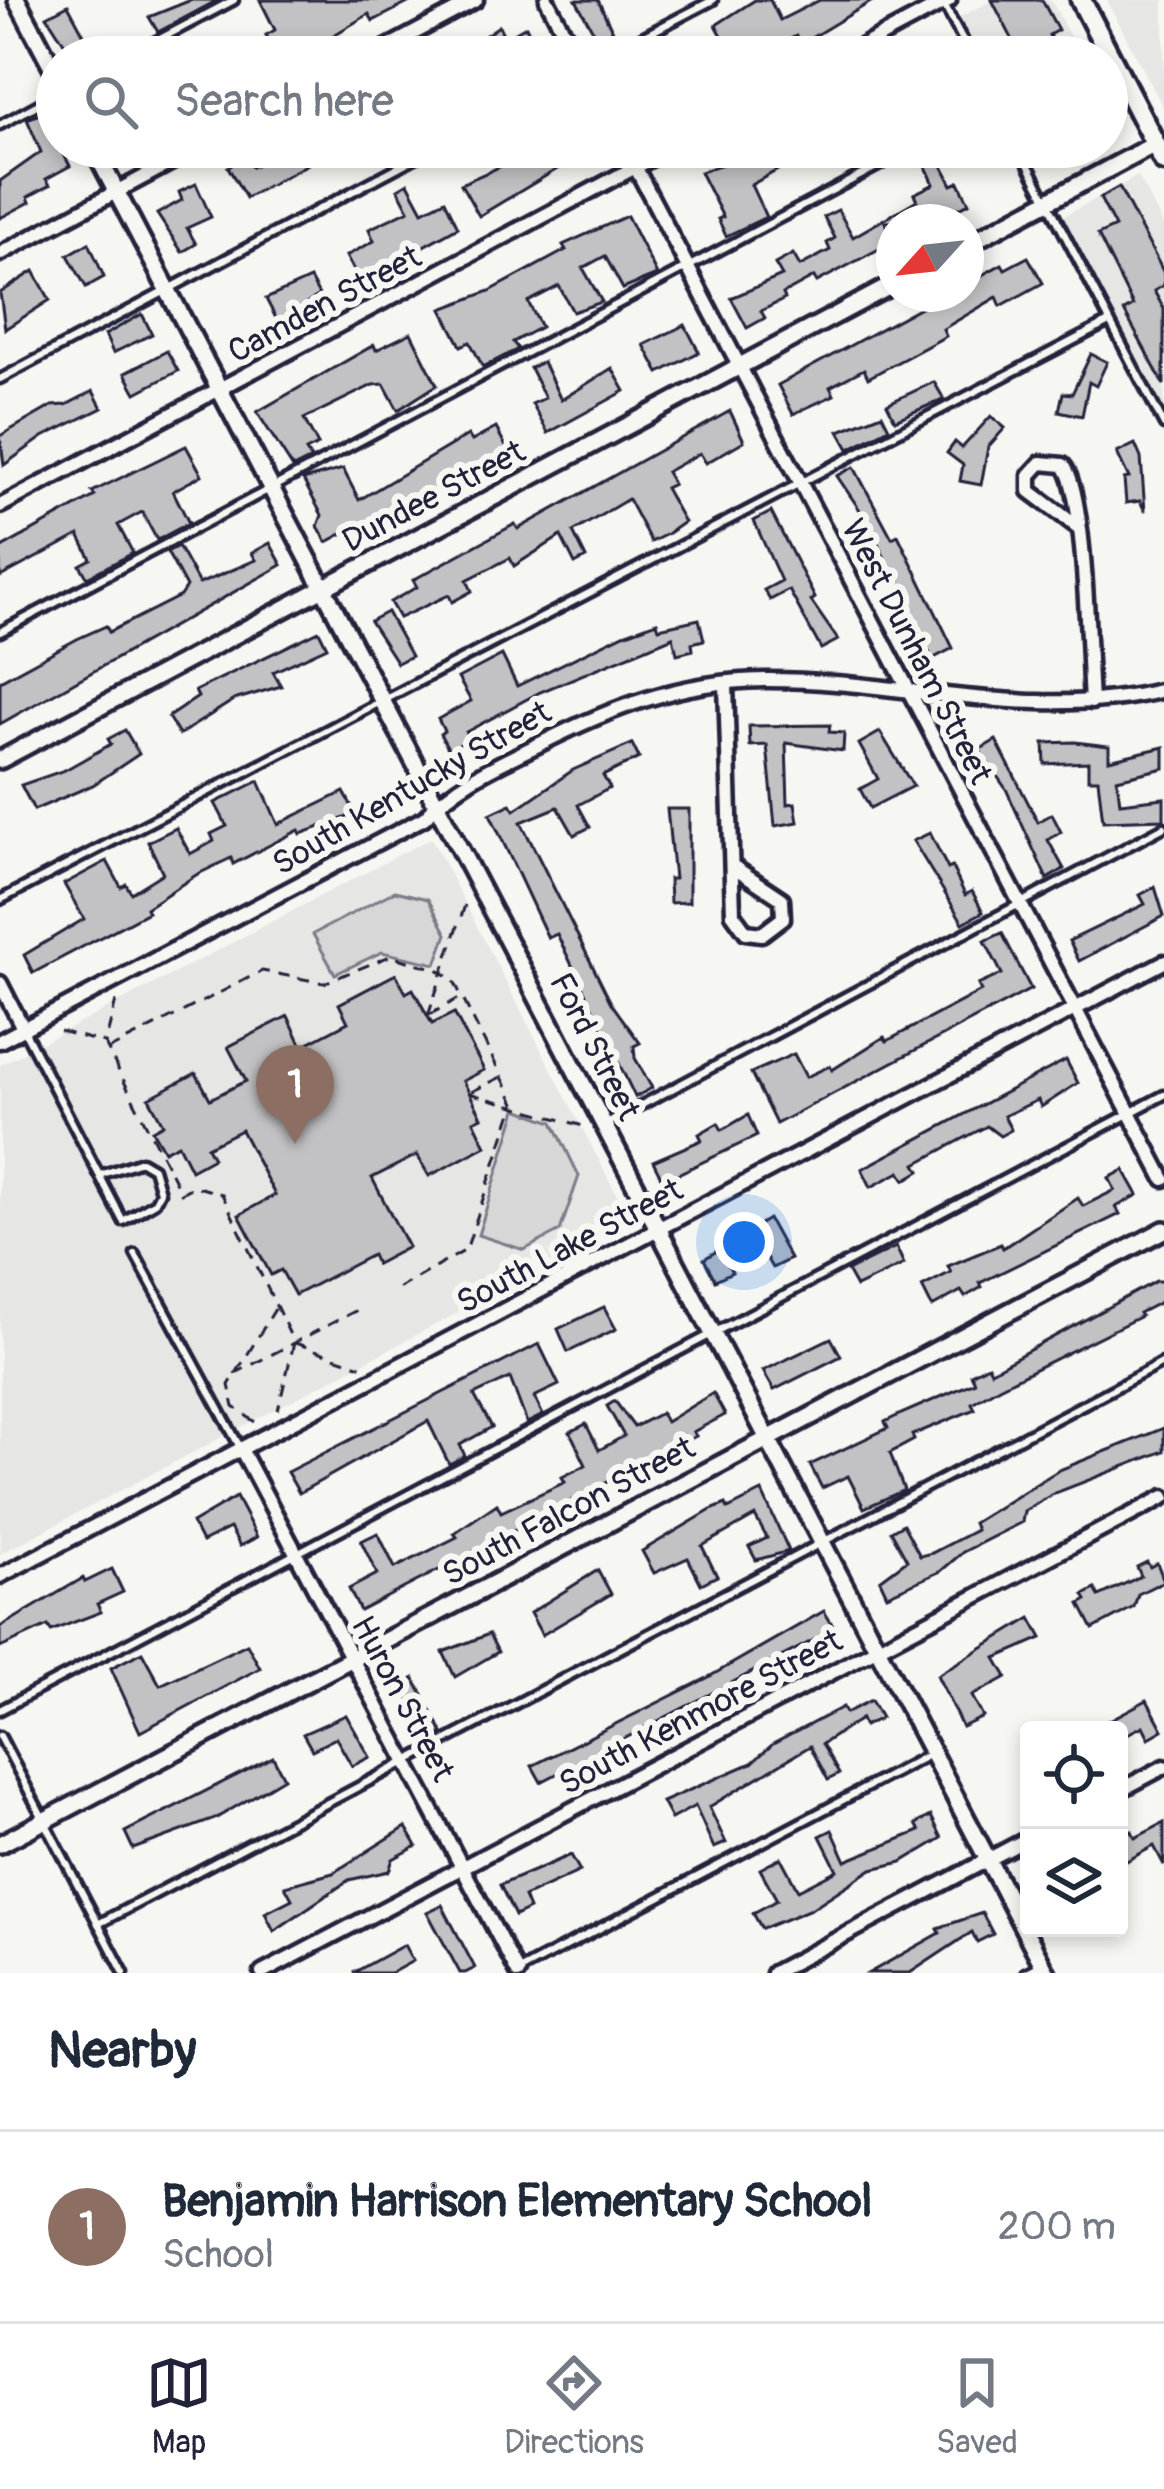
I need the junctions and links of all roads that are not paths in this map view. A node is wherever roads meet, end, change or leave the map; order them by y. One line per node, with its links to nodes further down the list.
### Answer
1 (17, 0): 8 (street)
2 (234, 0): 9 (lane)
3 (476, 0): 10 (street)
4 (547, 0): 11 (street)
5 (712, 0): 12 (lane)
6 (1081, 0): 15 (main road)
7 (945, 1): 13 (street); 14 (lane)
8 (36, 36)
9 (166, 36)
10 (408, 36)
11 (567, 36)
12 (644, 36)
13 (881, 36)
14 (962, 36)
15 (1100, 36)
16 (1128, 90): 19 (main road)
17 (36, 105): 18 (lane)
18 (0, 125)
19 (1160, 152): 20 (street)
20 (1128, 166)
21 (103, 168): 29 (street, Ford Street)
22 (160, 168): 29 (street)
23 (397, 168): 34 (lane)
24 (633, 168): 39 (street, Camden Street)
25 (636, 168): 33 (street, West Dunham Street)
26 (874, 168): 33 (lane)
27 (1030, 168): 30 (lane)
28 (1123, 168): 30 (street)
29 (115, 192): 32 (street); 34 (street, Ford Street)
30 (1048, 201): 31 (street); 36 (lane)
31 (984, 235)
32 (0, 254)
33 (687, 267): 37 (street, West Dunham Street); 42 (lane)
34 (168, 290): 38 (lane); 39 (street, Ford Street)
35 (876, 294): 37 (street, Dundee Street)
36 (1109, 322): 40 (lane); 41 (lane)
37 (740, 367): 41 (street, West Dunham Street); 45 (street, Dundee Street)
38 (0, 380)
39 (220, 389): 42 (street, Ford Street); 43 (street, Camden Street)
40 (1164, 425)
41 (799, 481): 49 (street, West Dunham Street); 50 (lane)
42 (272, 488): 45 (street, Ford Street); 46 (lane)
43 (0, 506)
44 (1078, 528): 44 (street); 51 (street)
45 (324, 587): 50 (street, Ford Street); 52 (street, Dundee Street)
46 (0, 632)
47 (727, 684): 49 (street, South Kentucky Street); 53 (street, South Kentucky Street); 55 (street)
48 (1164, 690): 51 (street, South Kentucky Street)
49 (909, 691): 51 (street, South Kentucky Street); 57 (street, West Dunham Street)
50 (383, 700): 53 (street, Ford Street); 56 (lane)
51 (1091, 702)
52 (0, 760)
53 (437, 803): 61 (street, South Kentucky Street); 65 (street, Ford Street)
54 (1164, 827): 57 (lane)
55 (734, 867): 55 (street)
56 (0, 900)
57 (1018, 904): 60 (street, West Dunham Street); 65 (lane)
58 (1164, 962): 60 (street, South Lake Street)
59 (0, 983): 61 (street)
60 (1074, 1010): 64 (street, West Dunham Street); 68 (street, South Lake Street)
61 (24, 1030): 62 (street, South Kentucky Street); 66 (lane)
62 (0, 1041)
63 (1164, 1096): 64 (lane)
64 (1130, 1114): 67 (street, West Dunham Street); 71 (lane)
65 (603, 1126): 68 (street, Ford Street)
66 (100, 1175): 66 (lane)
67 (1164, 1179)
68 (658, 1229): 71 (street, Ford Street); 74 (street, South Lake Street)
69 (1164, 1230): 73 (street, South Falcon Street)
70 (135, 1254): 74 (lane)
71 (712, 1333): 73 (street, Ford Street); 77 (lane)
72 (1164, 1362): 76 (lane)
73 (768, 1439): 76 (street, Ford Street); 80 (street, South Falcon Street)
74 (241, 1449): 77 (street, Huron Street); 78 (street, South Lake Street)
75 (1164, 1497): 79 (street, South Kenmore Street)
76 (824, 1542): 79 (street, Ford Street); 84 (lane)
77 (296, 1553): 80 (street, Huron Street); 81 (lane)
78 (0, 1576)
79 (879, 1647): 83 (street, Ford Street); 91 (street, South Kenmore Street)
80 (353, 1658): 84 (street, Huron Street); 87 (street, South Falcon Street)
81 (0, 1710)
82 (0, 1736): 87 (lane)
83 (933, 1752): 90 (street, Ford Street); 96 (lane)
84 (408, 1763): 91 (street, Huron Street); 92 (lane)
85 (1164, 1767): 86 (street)
86 (1128, 1786)
87 (44, 1820): 89 (street, South Falcon Street); 92 (lane)
88 (1020, 1843): 90 (street)
89 (0, 1844)
90 (989, 1859): 93 (street, Ford Street); 97 (street)
91 (463, 1868): 95 (street, South Kenmore Street); 96 (street, Huron Street)
92 (98, 1924): 94 (lane)
93 (1044, 1968): 98 (lane)
94 (124, 1973)
95 (262, 1973)
96 (516, 1973)
97 (773, 1973)
98 (1025, 1973)

